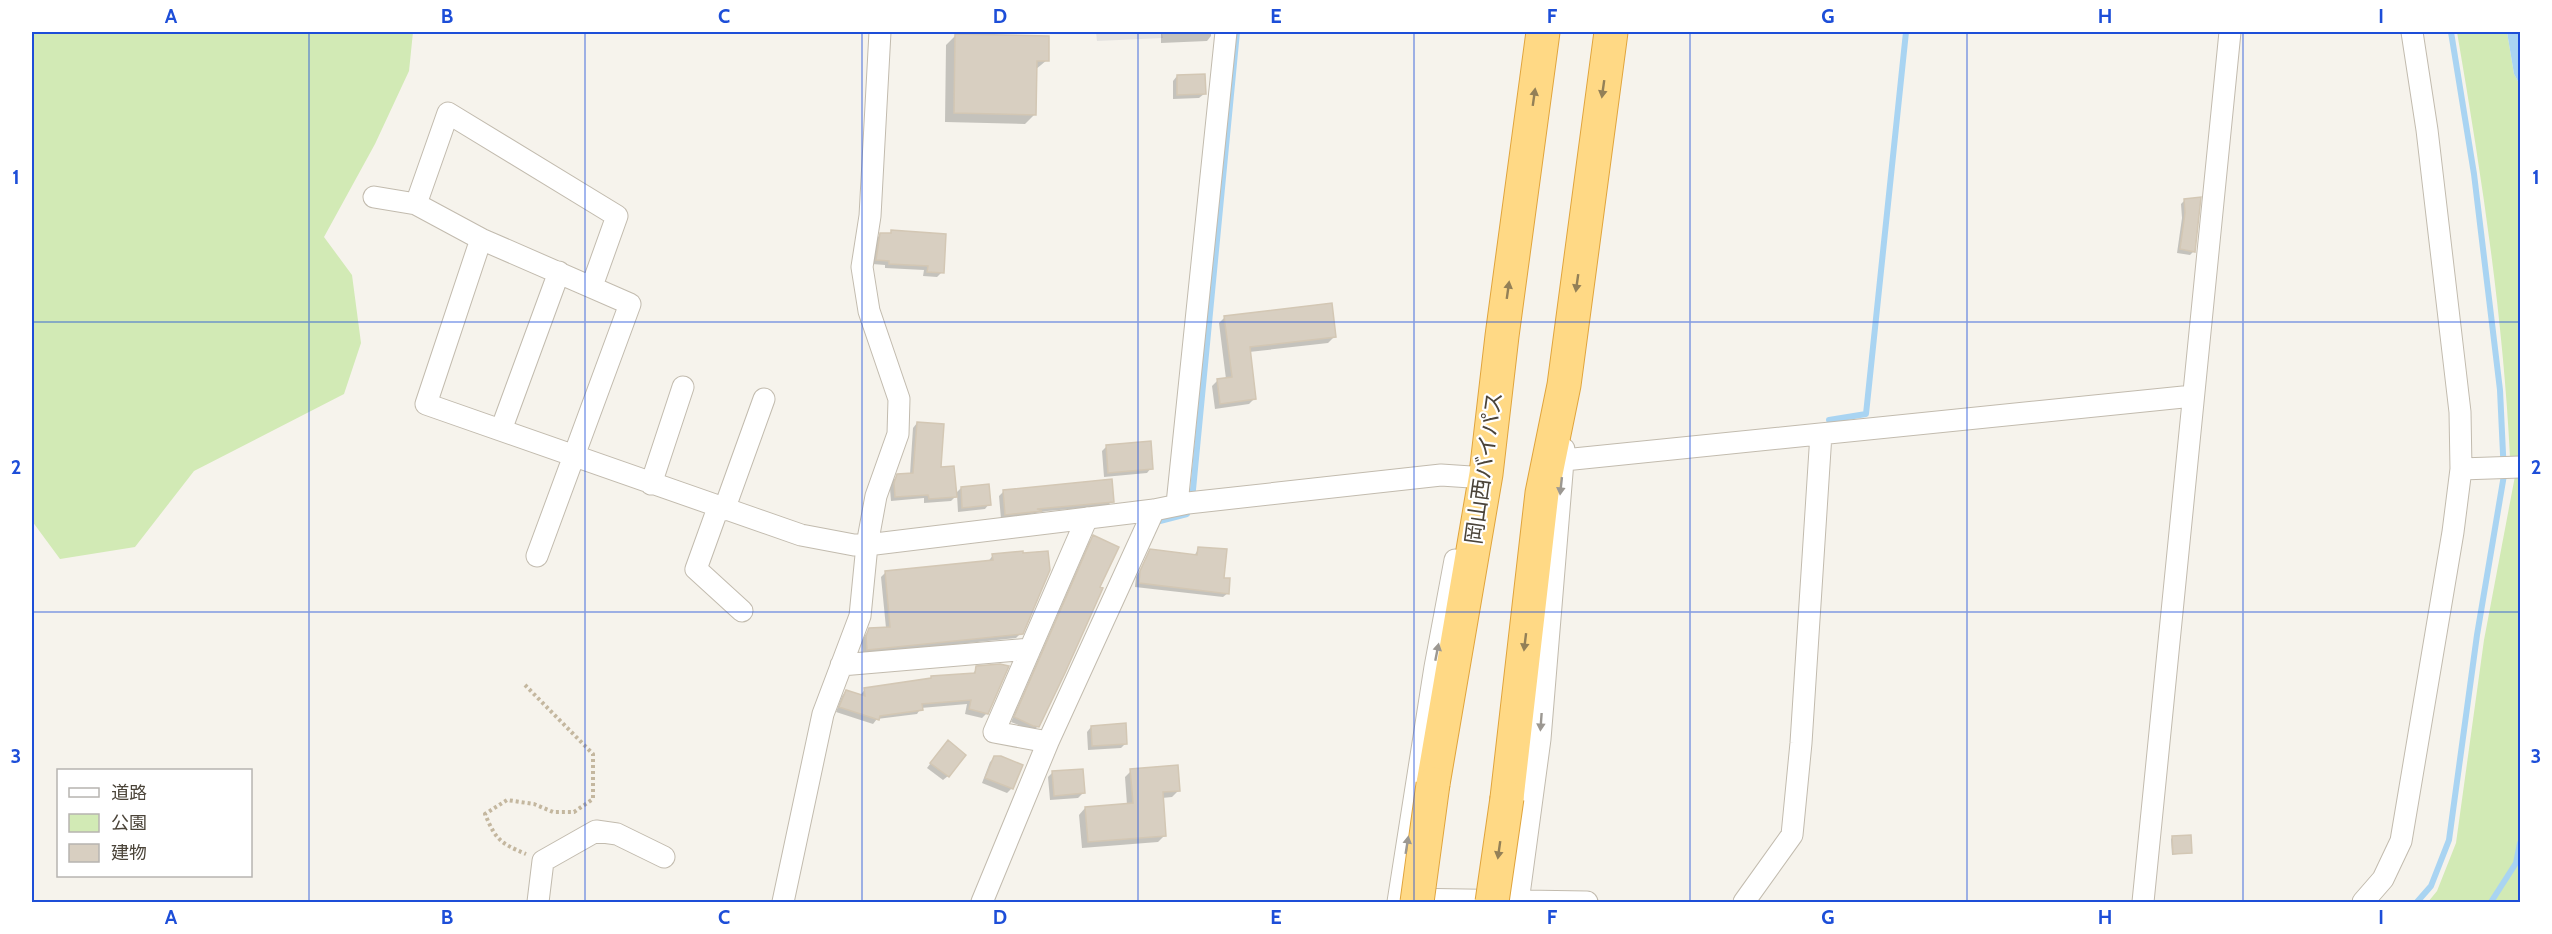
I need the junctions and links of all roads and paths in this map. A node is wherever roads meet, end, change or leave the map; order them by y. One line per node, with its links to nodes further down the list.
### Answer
1 (880, 32): 29 (street)
2 (1226, 32): 25 (street)
3 (1543, 32): 12 (highway, 岡山西バイパス, one-way to 3)
4 (1611, 32): 13 (highway, one-way to 13)
5 (2230, 32): 15 (street)
6 (2412, 32): 22 (street)
7 (374, 197): 8 (street)
8 (416, 204): 9 (street); 11 (street)
9 (481, 239): 10 (street); 17 (street)
10 (559, 272): 11 (street); 17 (street)
11 (591, 285): 19 (street)
12 (1502, 336): 23 (street); 38 (highway, 岡山西バイパス, bridge)
13 (1564, 385): 20 (street); 43 (highway, one-way to 43, bridge)
14 (682, 387): 24 (street)
15 (2193, 396): 18 (street); 46 (street)
16 (764, 399): 26 (street)
17 (501, 430): 19 (street)
18 (1821, 434): 20 (street); 45 (street)
19 (573, 456): 24 (street); 30 (street)
20 (1564, 460): 39 (street, one-way to 39)
21 (2520, 467): 22 (street)
22 (2464, 469): 47 (street)
23 (1471, 477): 25 (street); 38 (street, one-way to 23)
24 (651, 484): 26 (street)
25 (1187, 503): 27 (street)
26 (721, 509): 29 (street); 31 (street)
27 (1154, 510): 28 (street); 35 (street)
28 (1087, 518): 29 (street); 32 (street)
29 (867, 544): 33 (street)
30 (537, 556)
31 (742, 611)
32 (1030, 649): 33 (street); 35 (street)
33 (841, 665): 41 (street)
34 (525, 685): 37 (path)
35 (1044, 742): 42 (street)
36 (664, 856): 37 (street)
37 (543, 861): 40 (street)
38 (1404, 901): 39 (street)
39 (1518, 902): 44 (street)
40 (538, 903)
41 (783, 903)
42 (981, 903)
43 (1492, 903)
44 (1587, 903)
45 (1744, 903)
46 (2143, 903)
47 (2363, 903)

